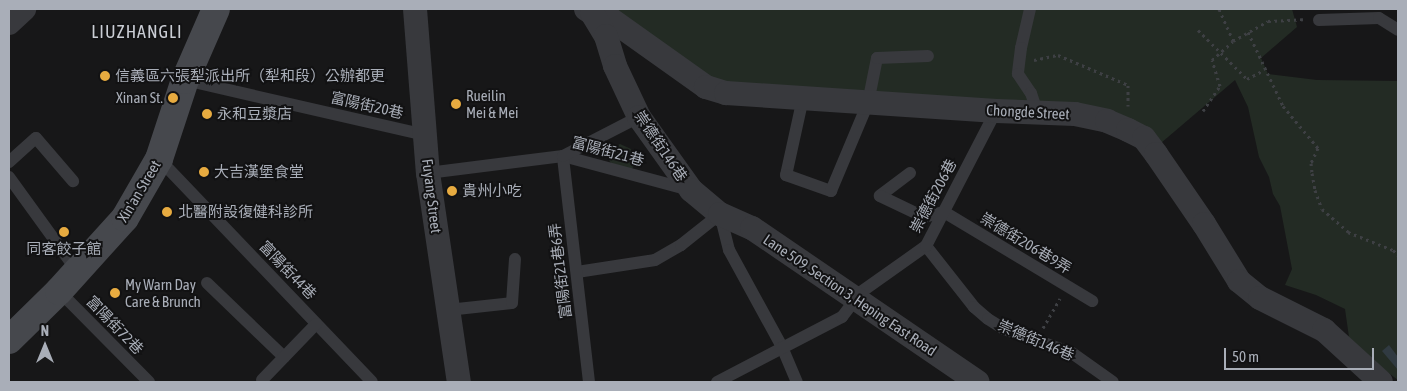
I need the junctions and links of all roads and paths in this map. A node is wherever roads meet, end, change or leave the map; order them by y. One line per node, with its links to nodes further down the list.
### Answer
1 (24, 9): 8 (street)
2 (216, 9): 17 (street, Xin'an Street)
3 (416, 9): 25 (street, Fuyang Street)
4 (1030, 9): 15 (lane)
5 (1219, 9): 12 (path)
6 (591, 10): 18 (street, Chongde Street); 23 (street, 崇德街146巷)
7 (1319, 20): 10 (lane); 11 (path)
8 (9, 23)
9 (1198, 30): 13 (path)
10 (1398, 30)
11 (1248, 32): 12 (path); 16 (path)
12 (1233, 41): 13 (path)
13 (1220, 53): 16 (path); 21 (path)
14 (928, 56): 19 (lane)
15 (1020, 63): 22 (lane); 24 (path)
16 (1264, 70): 37 (path)
17 (185, 80): 25 (lane, 富陽街20巷); 27 (street, Xin'an Street)
18 (803, 98): 19 (street, Chongde Street); 19 (lane)
19 (868, 103): 20 (street, Chongde Street)
20 (996, 111): 22 (street, Chongde Street); 34 (lane, 崇德街206巷)
21 (1203, 111)
22 (1037, 112): 24 (street, Chongde Street)
23 (639, 117): 26 (lane); 33 (street, 崇德街146巷)
24 (1128, 130): 61 (street, Chongde Street)
25 (425, 135): 29 (street, Fuyang Street)
26 (563, 156): 29 (lane, 富陽街21巷); 33 (lane, 富陽街21巷); 40 (lane, 富陽街21巷6弄)
27 (160, 159): 39 (street, Xin'an Street); 47 (lane, 富陽街44巷)
28 (9, 162): 32 (lane)
29 (428, 173): 46 (street, Fuyang Street)
30 (910, 173): 34 (lane)
31 (9, 177): 39 (lane)
32 (72, 181)
33 (690, 190): 35 (street, 崇德街146巷)
34 (944, 212): 36 (lane, 崇德街206巷); 42 (lane, 崇德街206巷9弄)
35 (720, 214): 40 (lane); 44 (street, Lane 509, Section 3, Heping East Road); 50 (lane)
36 (926, 246): 44 (lane, 崇德街206巷); 49 (lane, 崇德街146巷)
37 (1398, 255)
38 (515, 259): 46 (lane)
39 (77, 271): 43 (street, Xin'an Street)
40 (577, 272): 56 (lane, 富陽街21巷6弄)
41 (207, 283): 51 (lane)
42 (1066, 286): 45 (lane, 崇德街206巷9弄); 49 (path)
43 (59, 291): 48 (street, Xin'an Street); 53 (lane, 富陽街72巷)
44 (856, 298): 50 (lane, 崇德街206巷); 59 (street, Lane 509, Section 3, Heping East Road)
45 (1092, 301)
46 (448, 310): 55 (street, Fuyang Street)
47 (316, 324): 51 (lane); 54 (lane, 富陽街44巷)
48 (9, 340)
49 (1037, 340): 60 (lane, 崇德街146巷)
50 (782, 347): 57 (lane, 崇德街206巷); 58 (lane)
51 (284, 357): 52 (lane)
52 (262, 380)
53 (148, 382)
54 (372, 382)
55 (459, 382)
56 (589, 382)
57 (717, 382)
58 (797, 382)
59 (978, 382)
60 (1113, 382)
61 (1381, 382)

